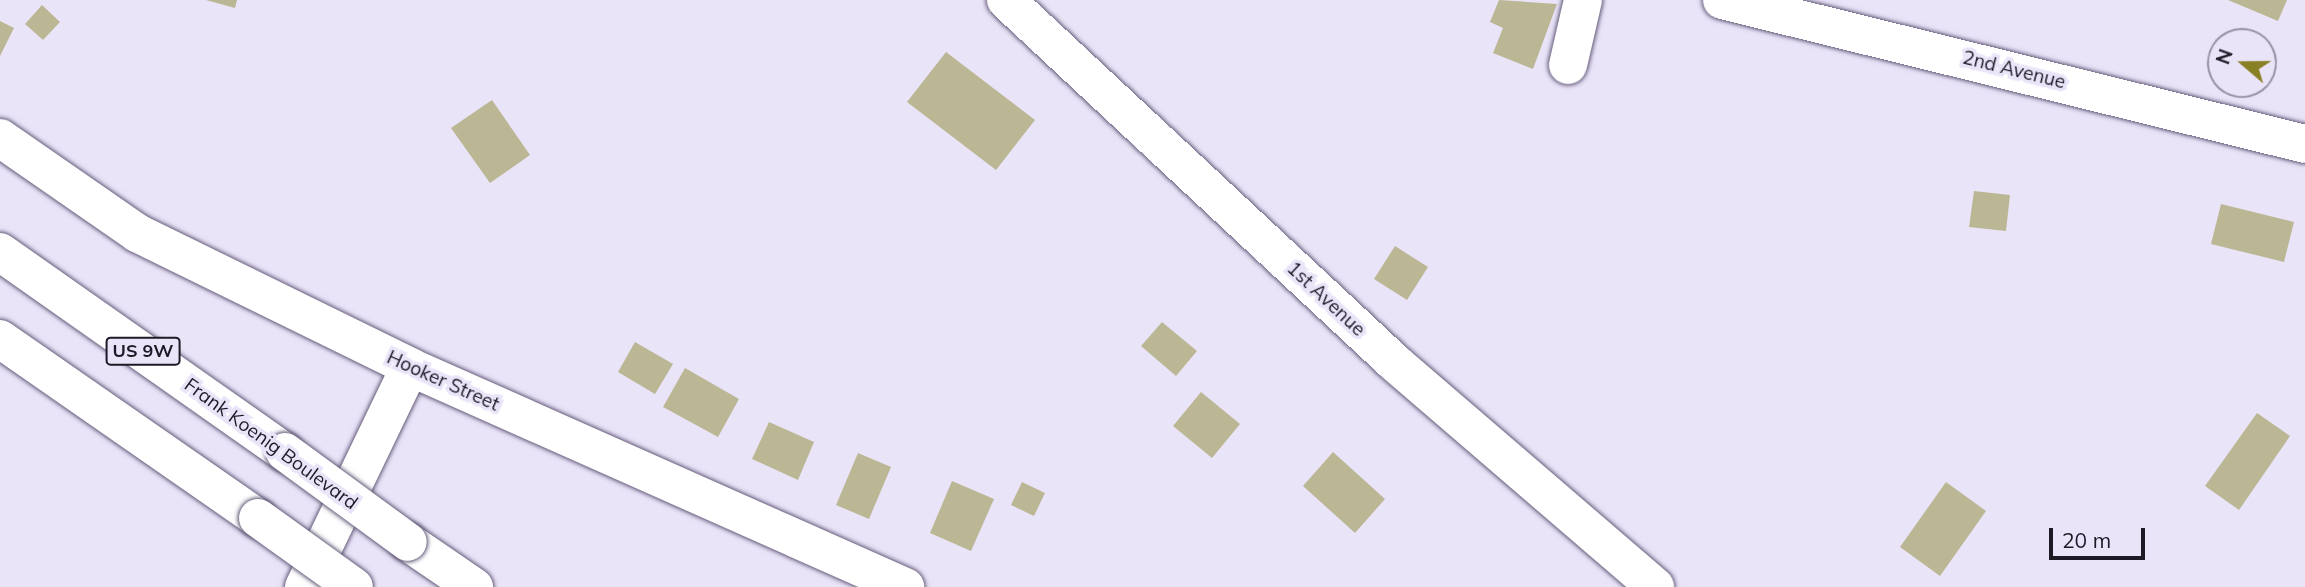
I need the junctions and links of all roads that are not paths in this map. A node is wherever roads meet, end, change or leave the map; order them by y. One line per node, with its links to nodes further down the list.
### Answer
1 (1006, 0): 15 (street, 1st Avenue)
2 (1583, 0): 4 (street)
3 (1722, 0): 6 (street, 2nd Avenue)
4 (1568, 65)
5 (0, 138): 9 (street, Hooker Street)
6 (2305, 144)
7 (0, 252): 13 (street, Frank Koenig Boulevard / US 9W, bridge)
8 (0, 339): 12 (street, bridge)
9 (410, 367): 10 (street, Hooker Street); 11 (street)
10 (851, 575): 14 (street, Hooker Street)
11 (304, 587)
12 (354, 587)
13 (474, 587)
14 (905, 587)
15 (1655, 587)

